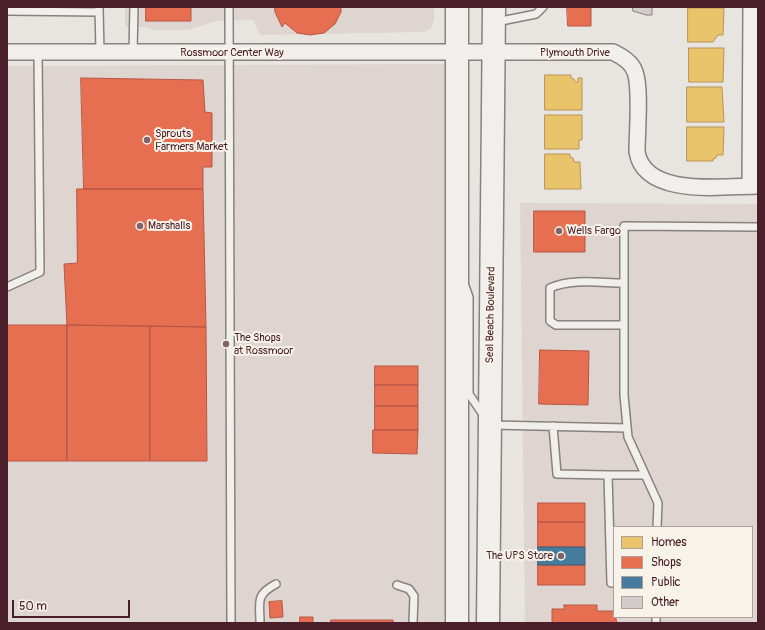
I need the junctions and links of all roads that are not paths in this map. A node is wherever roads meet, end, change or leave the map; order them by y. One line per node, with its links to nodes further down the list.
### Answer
1 (134, 7): 12 (lane)
2 (229, 7): 15 (lane)
3 (457, 7): 13 (main road)
4 (543, 7): 8 (lane)
5 (751, 7): 16 (street)
6 (99, 9): 7 (lane); 11 (lane)
7 (7, 12)
8 (494, 15): 14 (main road, Seal Beach Boulevard)
9 (7, 52): 10 (street, Rossmoor Center Way)
10 (38, 52): 11 (street, Rossmoor Center Way); 20 (lane)
11 (100, 52): 12 (street, Rossmoor Center Way)
12 (133, 52): 15 (street, Rossmoor Center Way)
13 (456, 52): 14 (street, Plymouth Drive); 15 (street, Rossmoor Center Way); 18 (main road)
14 (494, 52): 16 (street, Plymouth Drive); 22 (main road, Seal Beach Boulevard)
15 (228, 53): 31 (lane)
16 (754, 186)
17 (758, 227): 19 (lane)
18 (457, 266): 22 (lane); 34 (main road)
19 (624, 283): 21 (lane); 21 (lane)
20 (7, 287)
21 (624, 325): 24 (lane)
22 (490, 425): 23 (lane); 35 (main road, Seal Beach Boulevard)
23 (553, 426): 24 (lane); 25 (lane)
24 (627, 428): 26 (lane)
25 (608, 475): 26 (lane); 29 (lane)
26 (645, 475): 27 (lane)
27 (657, 526)
28 (276, 584): 32 (lane)
29 (613, 584)
30 (397, 585): 33 (lane)
31 (231, 623)
32 (260, 623)
33 (413, 623)
34 (457, 623)
35 (488, 623)

